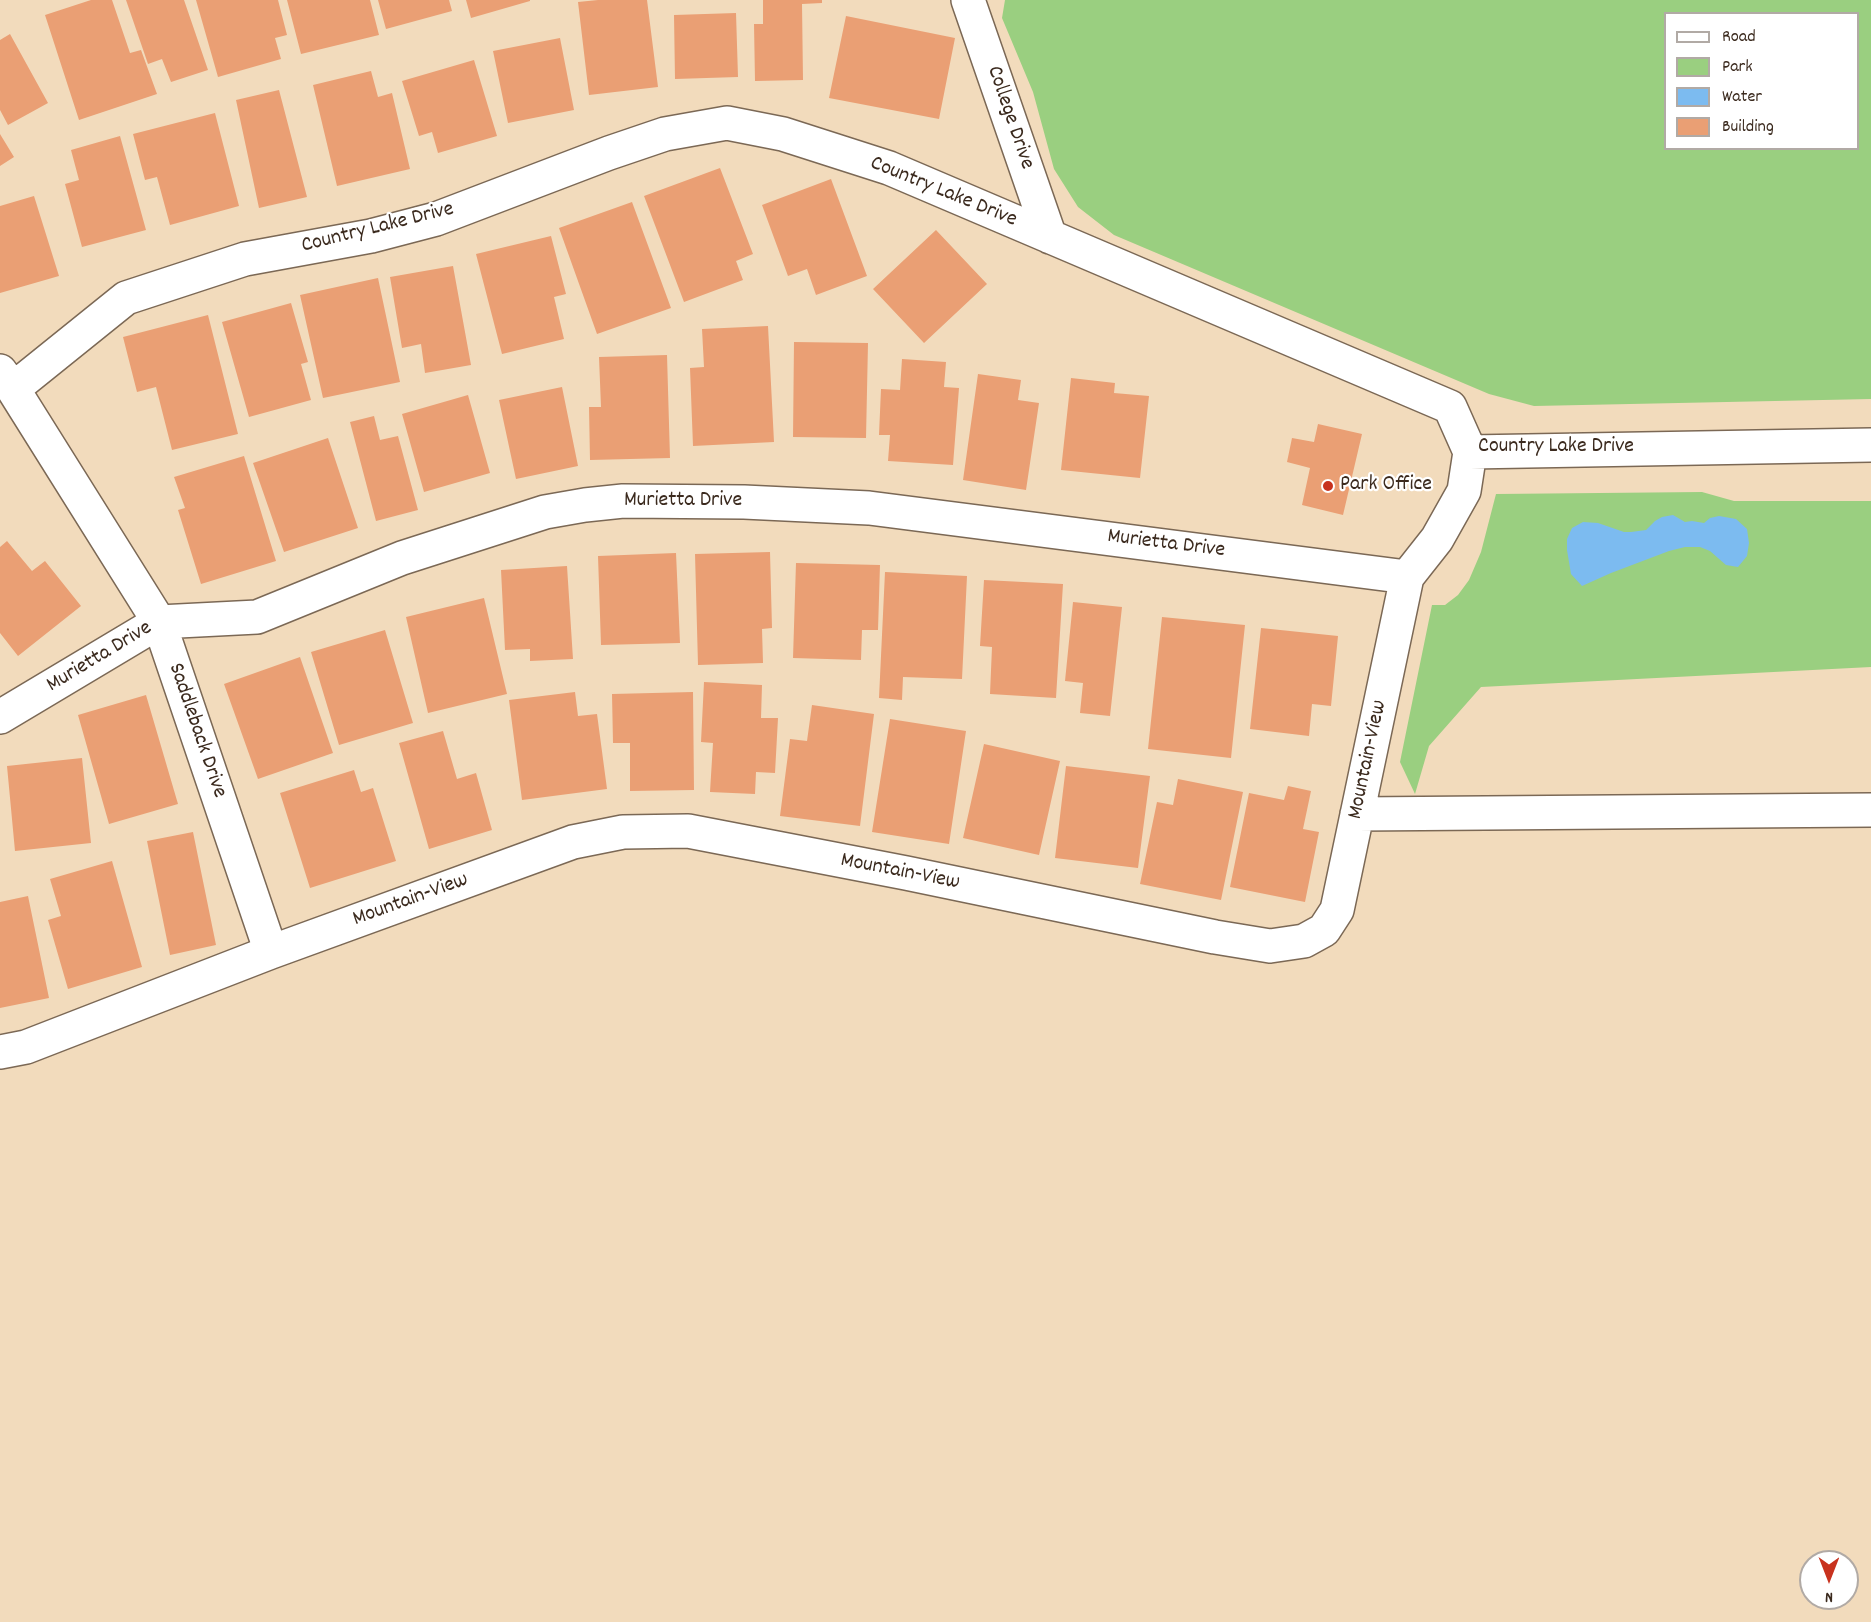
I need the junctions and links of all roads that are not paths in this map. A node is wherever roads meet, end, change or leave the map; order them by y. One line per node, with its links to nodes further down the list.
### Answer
1 (969, 0): 2 (lane, College Drive)
2 (1050, 237): 3 (lane, Country Lake Drive); 5 (lane, Country Lake Drive)
3 (7, 380): 7 (lane, Saddleback Drive)
4 (1871, 445): 5 (lane, Country Lake Drive)
5 (1470, 452): 6 (lane, Mountain-View)
6 (1407, 577): 7 (lane, Murietta Drive); 10 (lane, Mountain-View)
7 (159, 622): 8 (lane, Murietta Drive); 11 (lane, Saddleback Drive)
8 (0, 717)
9 (1871, 810): 10 (lane)
10 (1357, 814): 11 (lane, Mountain-View)
11 (271, 952): 12 (lane, Mountain-View)
12 (0, 1052)

